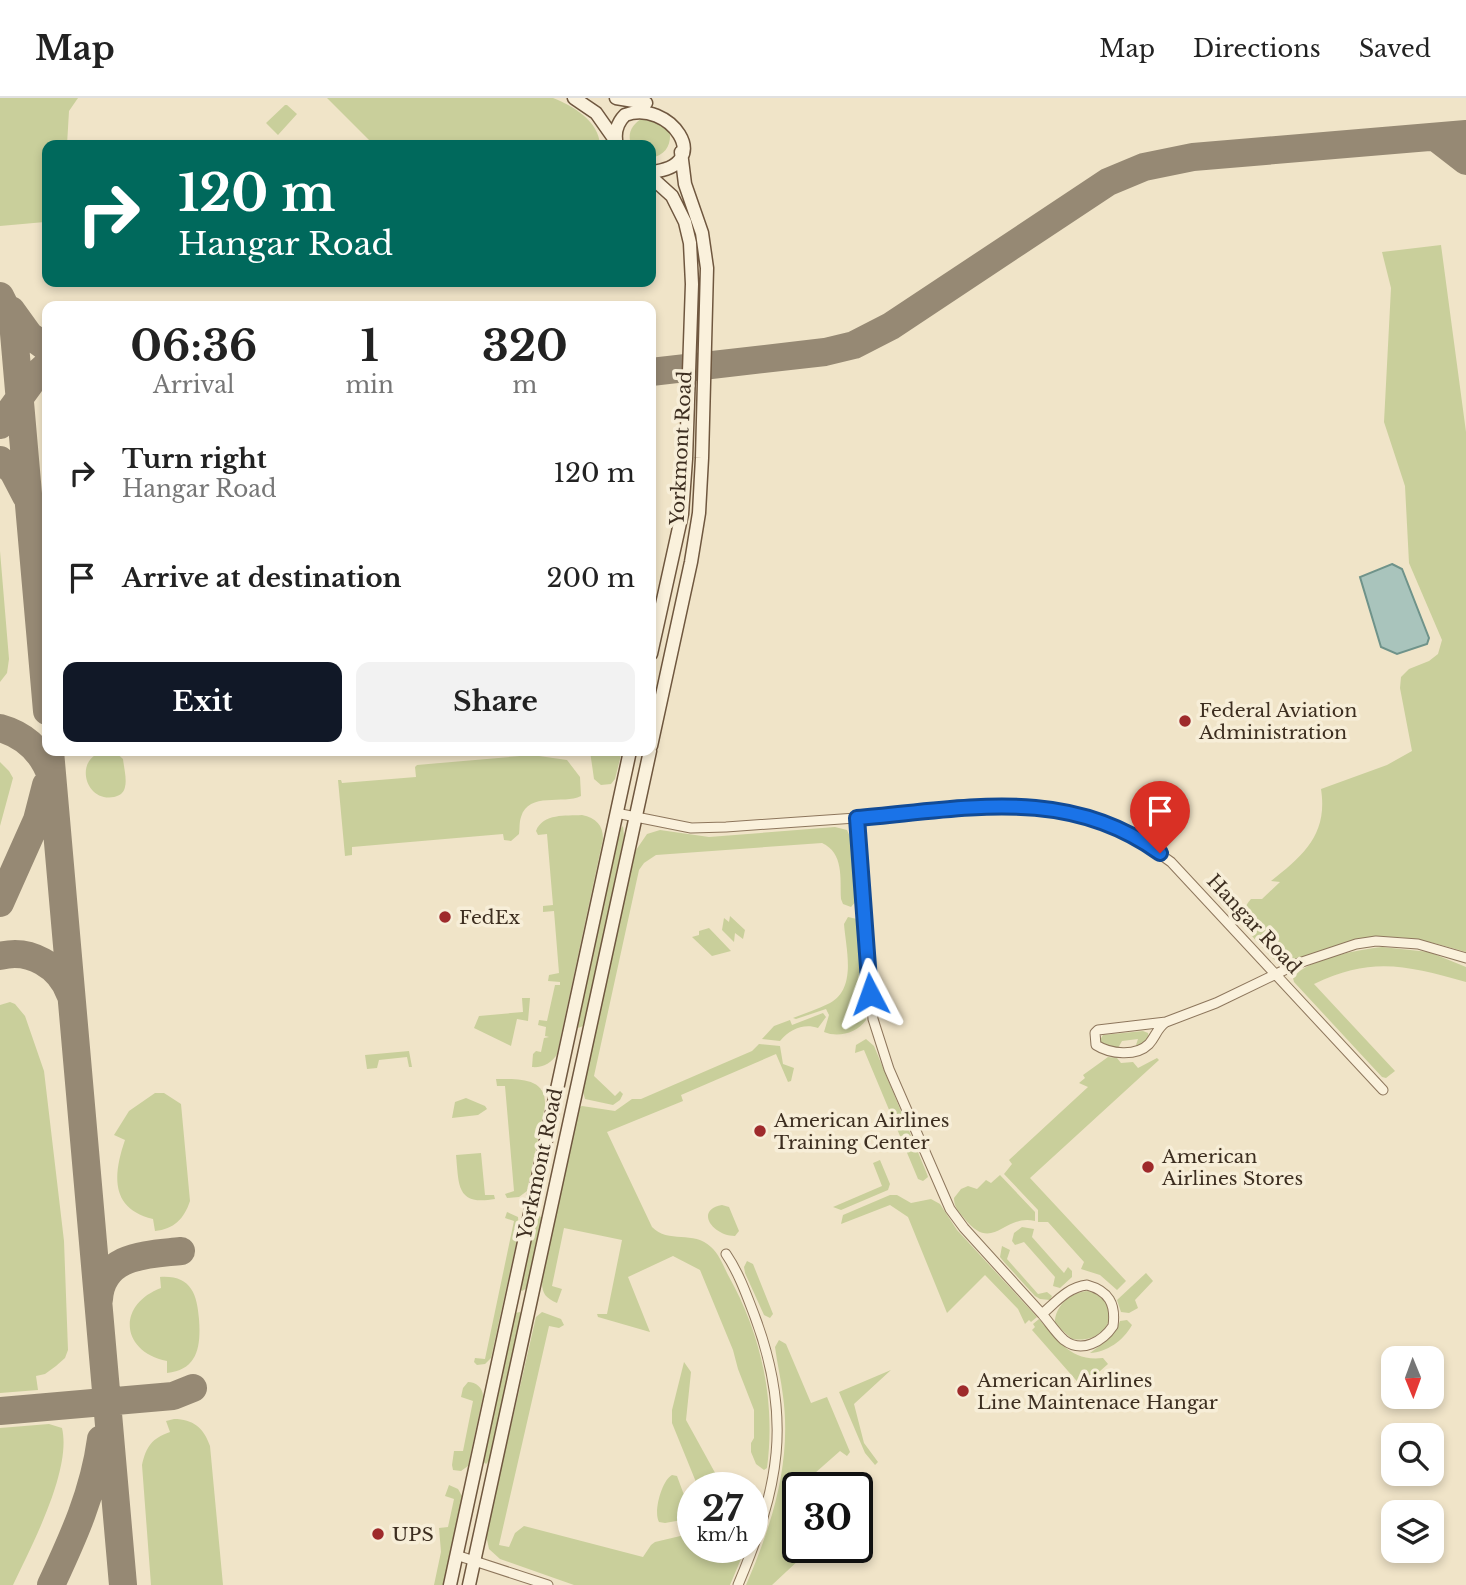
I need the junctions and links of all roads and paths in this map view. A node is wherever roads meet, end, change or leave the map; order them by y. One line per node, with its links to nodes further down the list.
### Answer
1 (575, 98): 4 (street)
2 (617, 98): 3 (street, Yorkmont Road)
3 (649, 103): 5 (street); 6 (street, Yorkmont Road)
4 (614, 140)
5 (617, 140)
6 (681, 152): 7 (street, Yorkmont Road); 10 (street, Yorkmont Road)
7 (656, 172)
8 (656, 180): 9 (street, Yorkmont Road)
9 (656, 631)
10 (656, 723)
11 (629, 756): 13 (street, Yorkmont Road)
12 (649, 756): 14 (street, Yorkmont Road)
13 (616, 813): 14 (street, Hangar Road); 20 (street, Yorkmont Road)
14 (635, 818): 15 (street, Hangar Road); 21 (street, Yorkmont Road)
15 (857, 818): 17 (street, Hangar Road); 27 (street)
16 (1466, 958): 17 (street)
17 (1277, 974): 18 (street); 19 (street, Hangar Road)
18 (1166, 1022): 18 (street)
19 (1383, 1090)
20 (554, 1096): 21 (street); 22 (street, Yorkmont Road)
21 (573, 1101): 23 (street, Yorkmont Road)
22 (530, 1205): 23 (street); 25 (street, Yorkmont Road)
23 (550, 1207): 26 (street, Yorkmont Road)
24 (726, 1254): 35 (street)
25 (511, 1297): 26 (street); 28 (street, Yorkmont Road)
26 (530, 1301): 29 (street, Yorkmont Road)
27 (1041, 1314): 27 (street)
28 (472, 1482): 29 (street); 30 (street, Yorkmont Road)
29 (490, 1487): 31 (street, Yorkmont Road)
30 (456, 1555): 31 (street); 32 (street, Yorkmont Road)
31 (474, 1560): 33 (street, Yorkmont Road); 34 (street)
32 (450, 1585)
33 (468, 1585)
34 (548, 1585)
35 (738, 1585)

